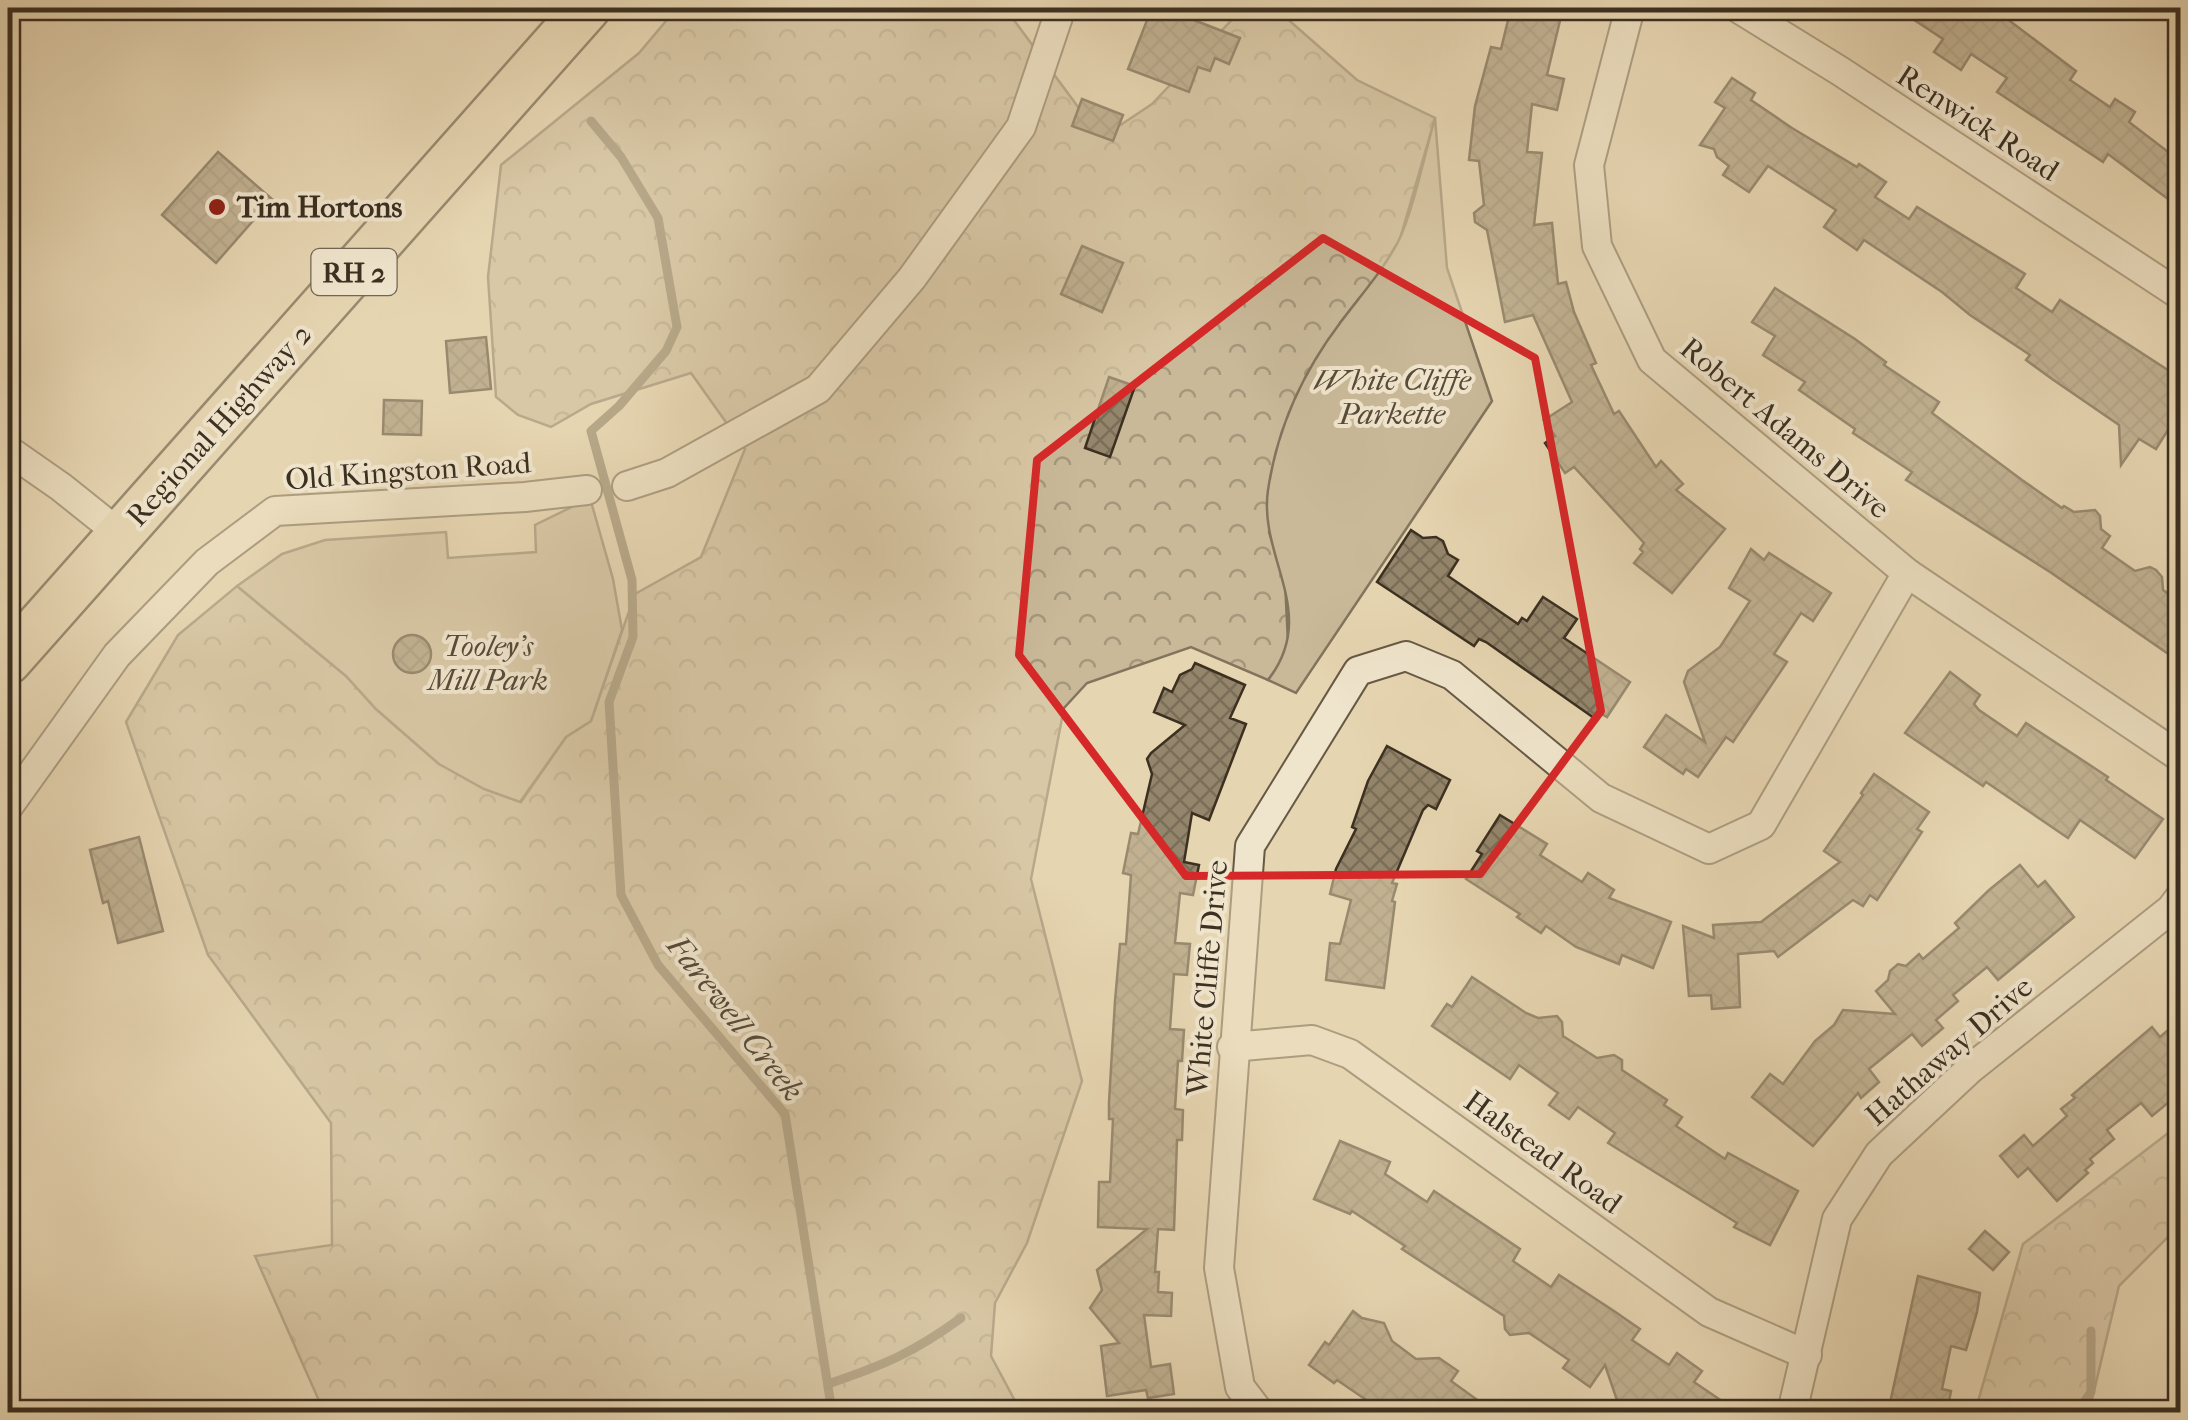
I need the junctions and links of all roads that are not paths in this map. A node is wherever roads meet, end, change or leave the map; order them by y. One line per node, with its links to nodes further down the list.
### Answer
1 (587, 8): 9 (main road, Regional Highway 2 / RH 2)
2 (1061, 8): 7 (street)
3 (1630, 8): 10 (street, Robert Adams Drive)
4 (1738, 8): 5 (street, Renwick Road)
5 (2180, 296)
6 (8, 450): 9 (street)
7 (627, 486)
8 (587, 490): 13 (street, Old Kingston Road)
9 (121, 536): 11 (main road, Regional Highway 2 / RH 2)
10 (1907, 573): 12 (street, Robert Adams Drive); 15 (street, White Cliffe Drive)
11 (8, 660)
12 (2180, 757)
13 (8, 807)
14 (2180, 898): 16 (street, Hathaway Drive)
15 (1232, 1048): 16 (street, Halstead Road); 17 (street, White Cliffe Drive)
16 (1807, 1355): 18 (street, Hathaway Drive)
17 (1259, 1412)
18 (1792, 1412)

